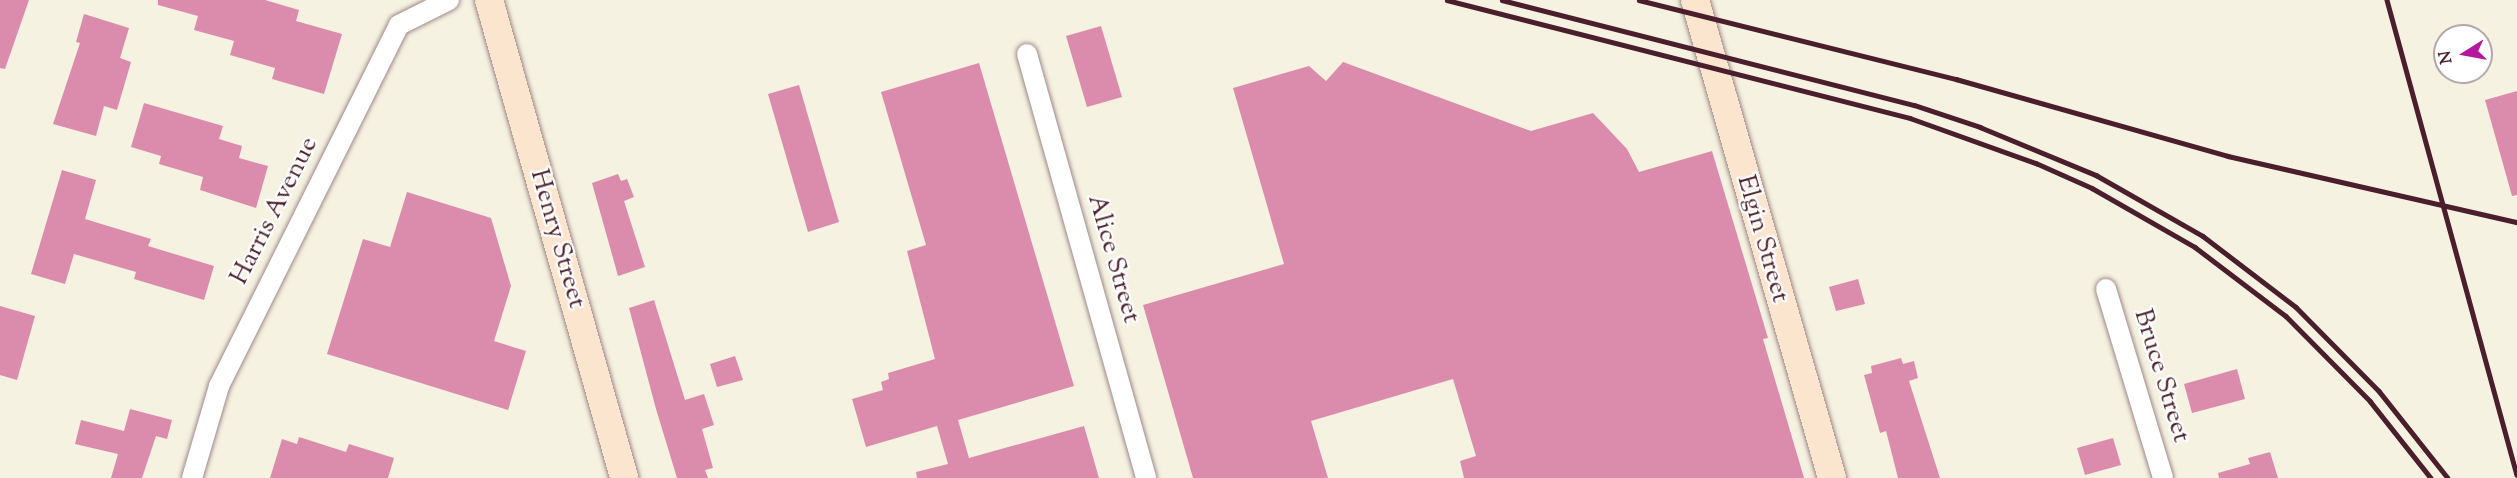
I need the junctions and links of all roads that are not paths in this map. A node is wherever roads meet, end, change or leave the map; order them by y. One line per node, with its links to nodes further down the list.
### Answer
1 (449, 0): 6 (street, Harris Avenue)
2 (489, 0): 7 (main road, Henry Street)
3 (1695, 0): 9 (main road, Elgin Street)
4 (1027, 54): 8 (street, Alice Street)
5 (2106, 290): 10 (street, Bruce Street)
6 (192, 478)
7 (624, 478)
8 (1146, 478)
9 (1832, 478)
10 (2163, 478)

